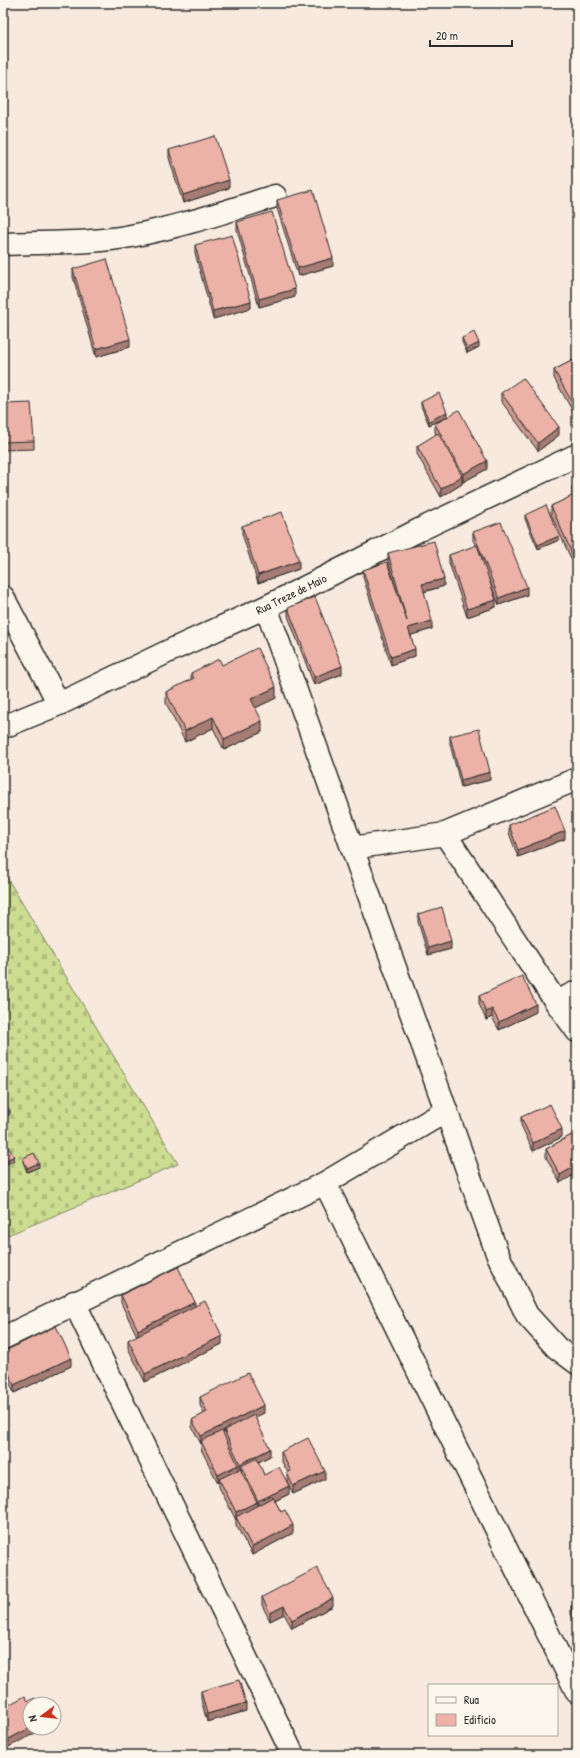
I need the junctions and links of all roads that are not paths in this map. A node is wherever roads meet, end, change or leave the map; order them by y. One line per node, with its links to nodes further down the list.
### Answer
1 (275, 196): 2 (street)
2 (3, 244)
3 (577, 455): 5 (street, Rua Treze de Maio)
4 (3, 597): 6 (street)
5 (266, 607): 6 (street, Rua Treze de Maio); 10 (street)
6 (59, 704): 7 (street, Rua Treze de Maio)
7 (3, 727)
8 (577, 778): 9 (street)
9 (445, 834): 10 (street); 12 (street)
10 (352, 848): 14 (street)
11 (577, 992): 12 (street)
12 (556, 1002): 13 (street)
13 (577, 1031)
14 (446, 1111): 15 (street); 18 (street)
15 (325, 1183): 16 (street); 19 (street)
16 (74, 1302): 17 (street); 20 (street)
17 (3, 1338)
18 (577, 1363)
19 (577, 1692)
20 (293, 1755)

